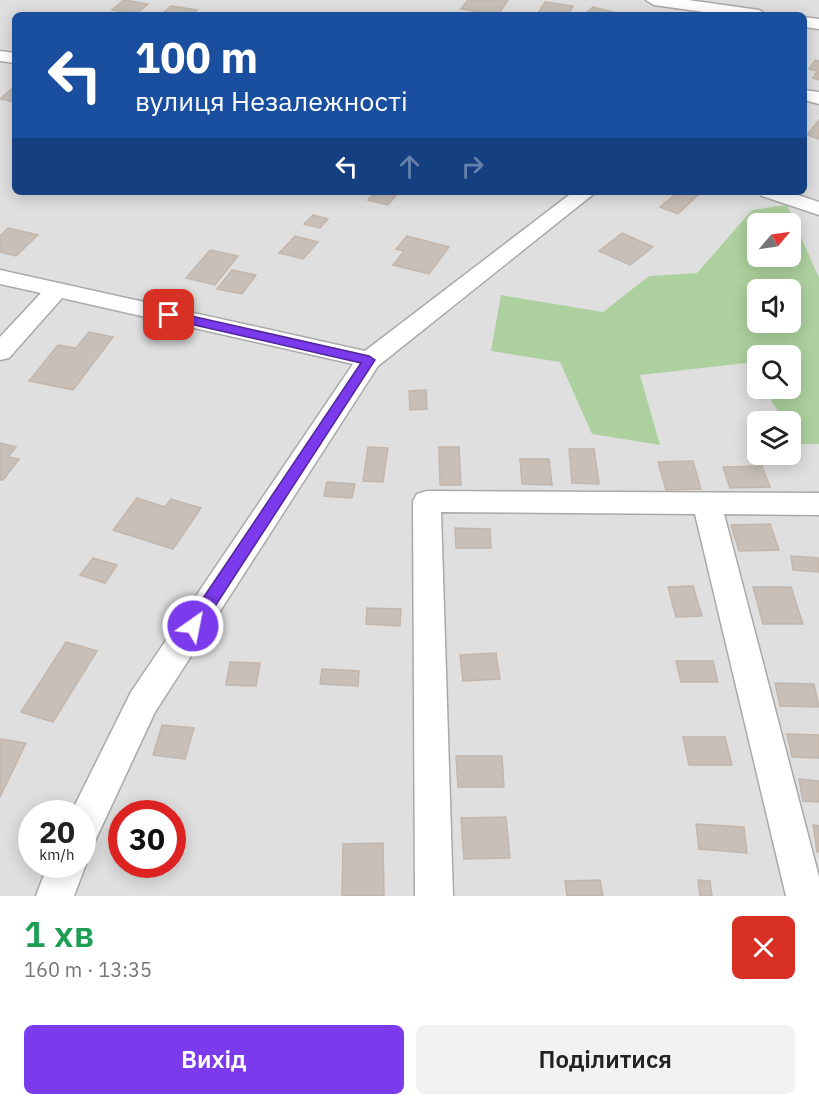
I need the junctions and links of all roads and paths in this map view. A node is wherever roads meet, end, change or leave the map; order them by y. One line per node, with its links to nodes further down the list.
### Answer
1 (654, 0): 2 (street)
2 (736, 12)
3 (582, 195): 9 (street)
4 (778, 195): 5 (street)
5 (819, 209)
6 (0, 277): 7 (street)
7 (57, 290): 8 (street); 9 (street)
8 (0, 352)
9 (369, 360): 12 (street)
10 (707, 503): 11 (street); 15 (street); 16 (street)
11 (819, 504)
12 (96, 800)
13 (62, 878): 14 (street)
14 (55, 896)
15 (434, 896)
16 (805, 896)

